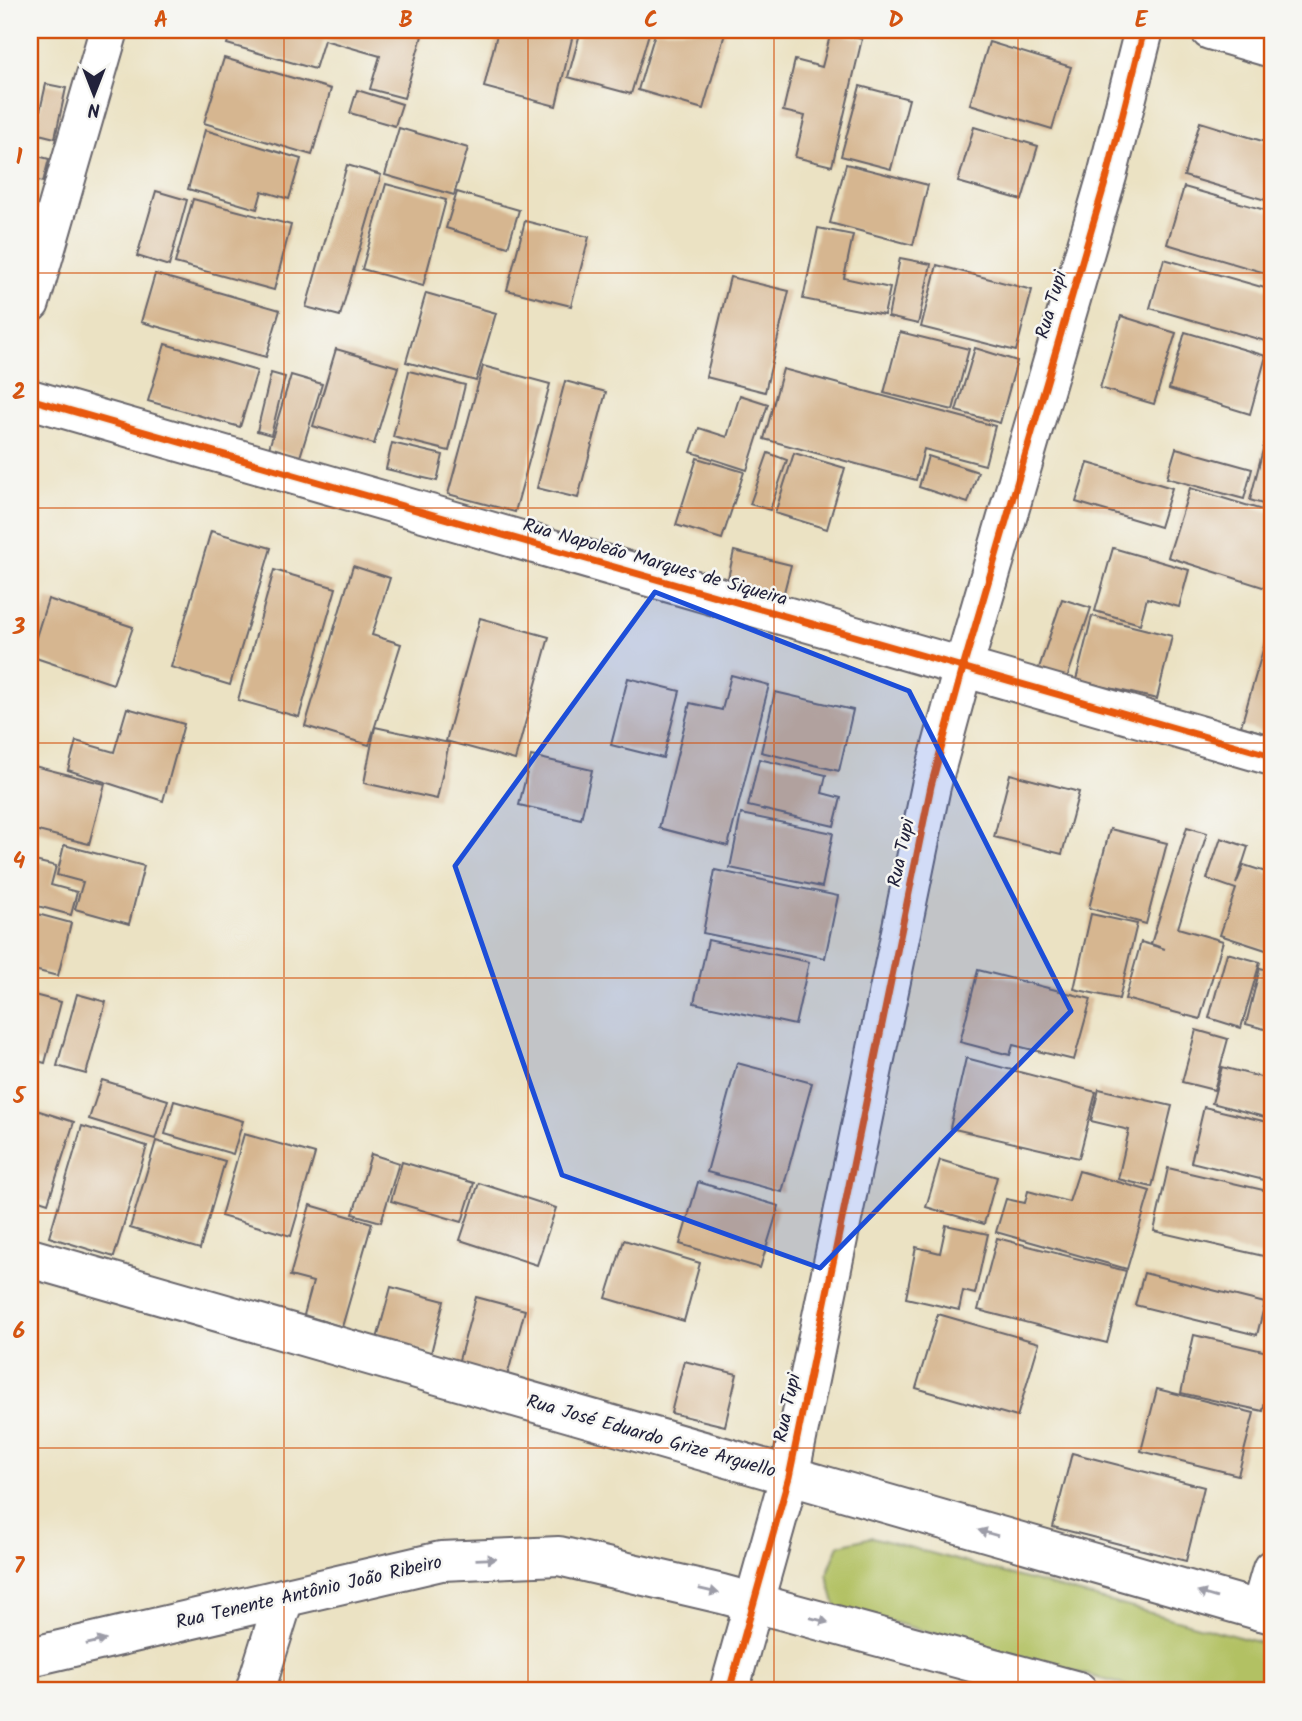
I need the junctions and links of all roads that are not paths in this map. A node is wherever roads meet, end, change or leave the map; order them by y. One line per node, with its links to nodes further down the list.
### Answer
1 (109, 30): 5 (street)
2 (1144, 30): 7 (street, Rua Tupi)
3 (1210, 30): 4 (street)
4 (1272, 48)
5 (30, 303)
6 (30, 399): 7 (street, Rua Napoleão Marques de Siqueira)
7 (962, 668): 8 (street, Rua Napoleão Marques de Siqueira); 10 (street, Rua Tupi)
8 (1272, 757)
9 (30, 1258): 10 (street, Rua José Eduardo Grize Arguello)
10 (789, 1477): 13 (street, Rua Tupi); 14 (street, Rua José Eduardo Grize Arguello, one-way to 10)
11 (1272, 1569): 14 (street)
12 (284, 1598): 13 (street, Rua Tenente Antônio João Ribeiro, one-way to 13); 15 (street, Rua Tenente Antônio João Ribeiro, one-way to 12); 16 (street)
13 (753, 1602): 17 (street, Rua Tupi); 18 (street, Rua Tenente Antônio João Ribeiro, one-way to 18)
14 (1266, 1612)
15 (30, 1657)
16 (255, 1691)
17 (729, 1691)
18 (1078, 1691)

